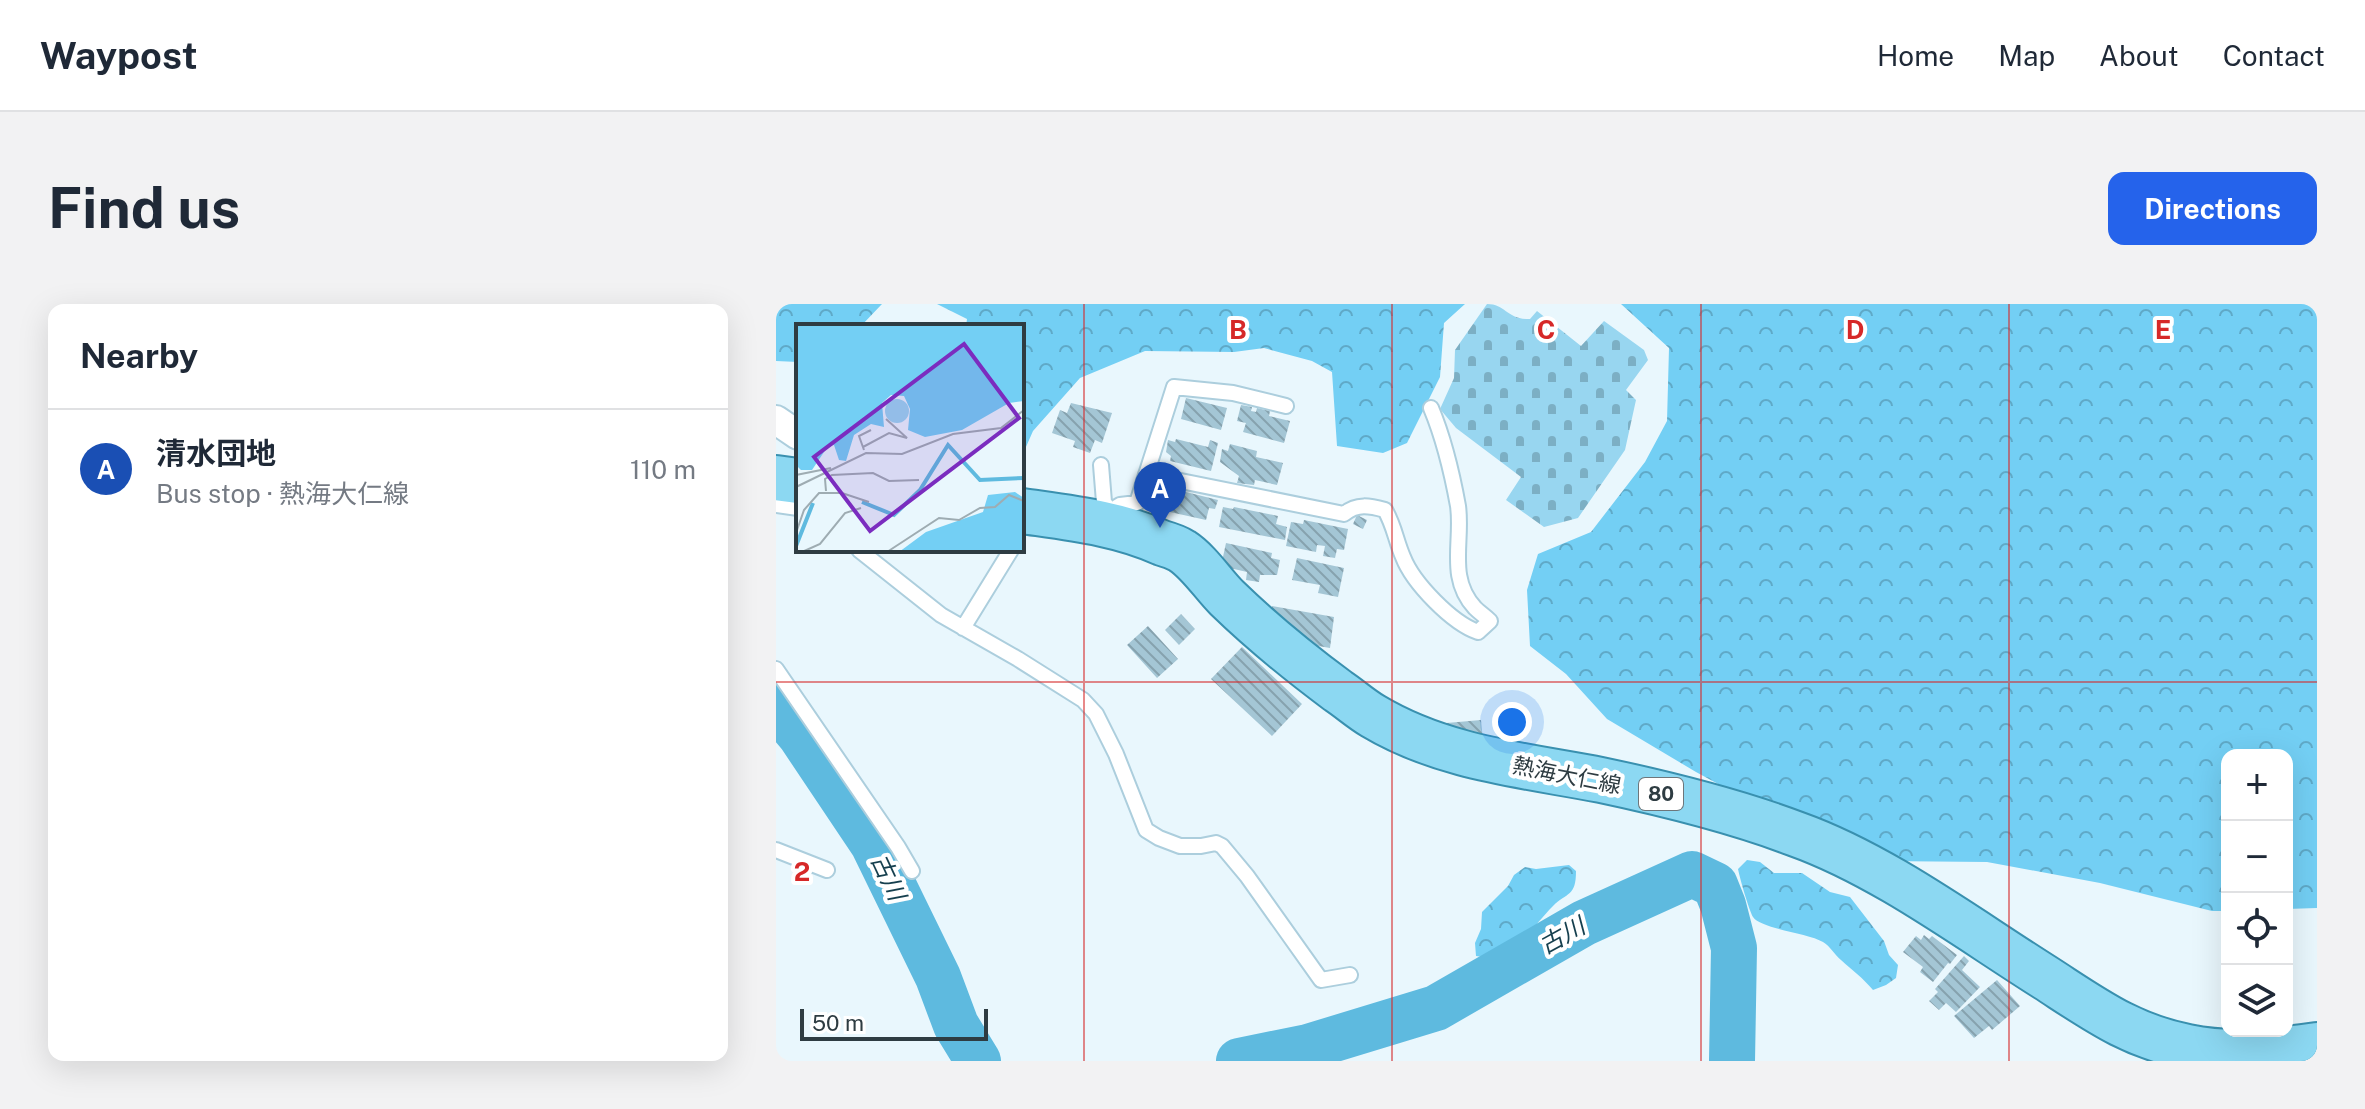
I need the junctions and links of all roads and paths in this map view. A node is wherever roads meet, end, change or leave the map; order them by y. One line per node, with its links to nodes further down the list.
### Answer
1 (1286, 406): 6 (lane)
2 (1431, 408): 6 (lane)
3 (776, 420): 4 (street)
4 (796, 434)
5 (1101, 465): 12 (lane)
6 (1146, 474): 12 (lane)
7 (776, 478): 8 (main road)
8 (796, 481)
9 (776, 505): 10 (lane)
10 (796, 508)
11 (1027, 517): 12 (main road, 熱海大仁線 / 80)
12 (1108, 518): 21 (main road, 熱海大仁線 / 80)
13 (862, 552): 15 (lane)
14 (1010, 552): 15 (lane)
15 (963, 628): 20 (lane)
16 (776, 669): 19 (lane)
17 (776, 850): 18 (lane)
18 (827, 870)
19 (912, 871)
20 (1350, 975)
21 (2317, 1045)

